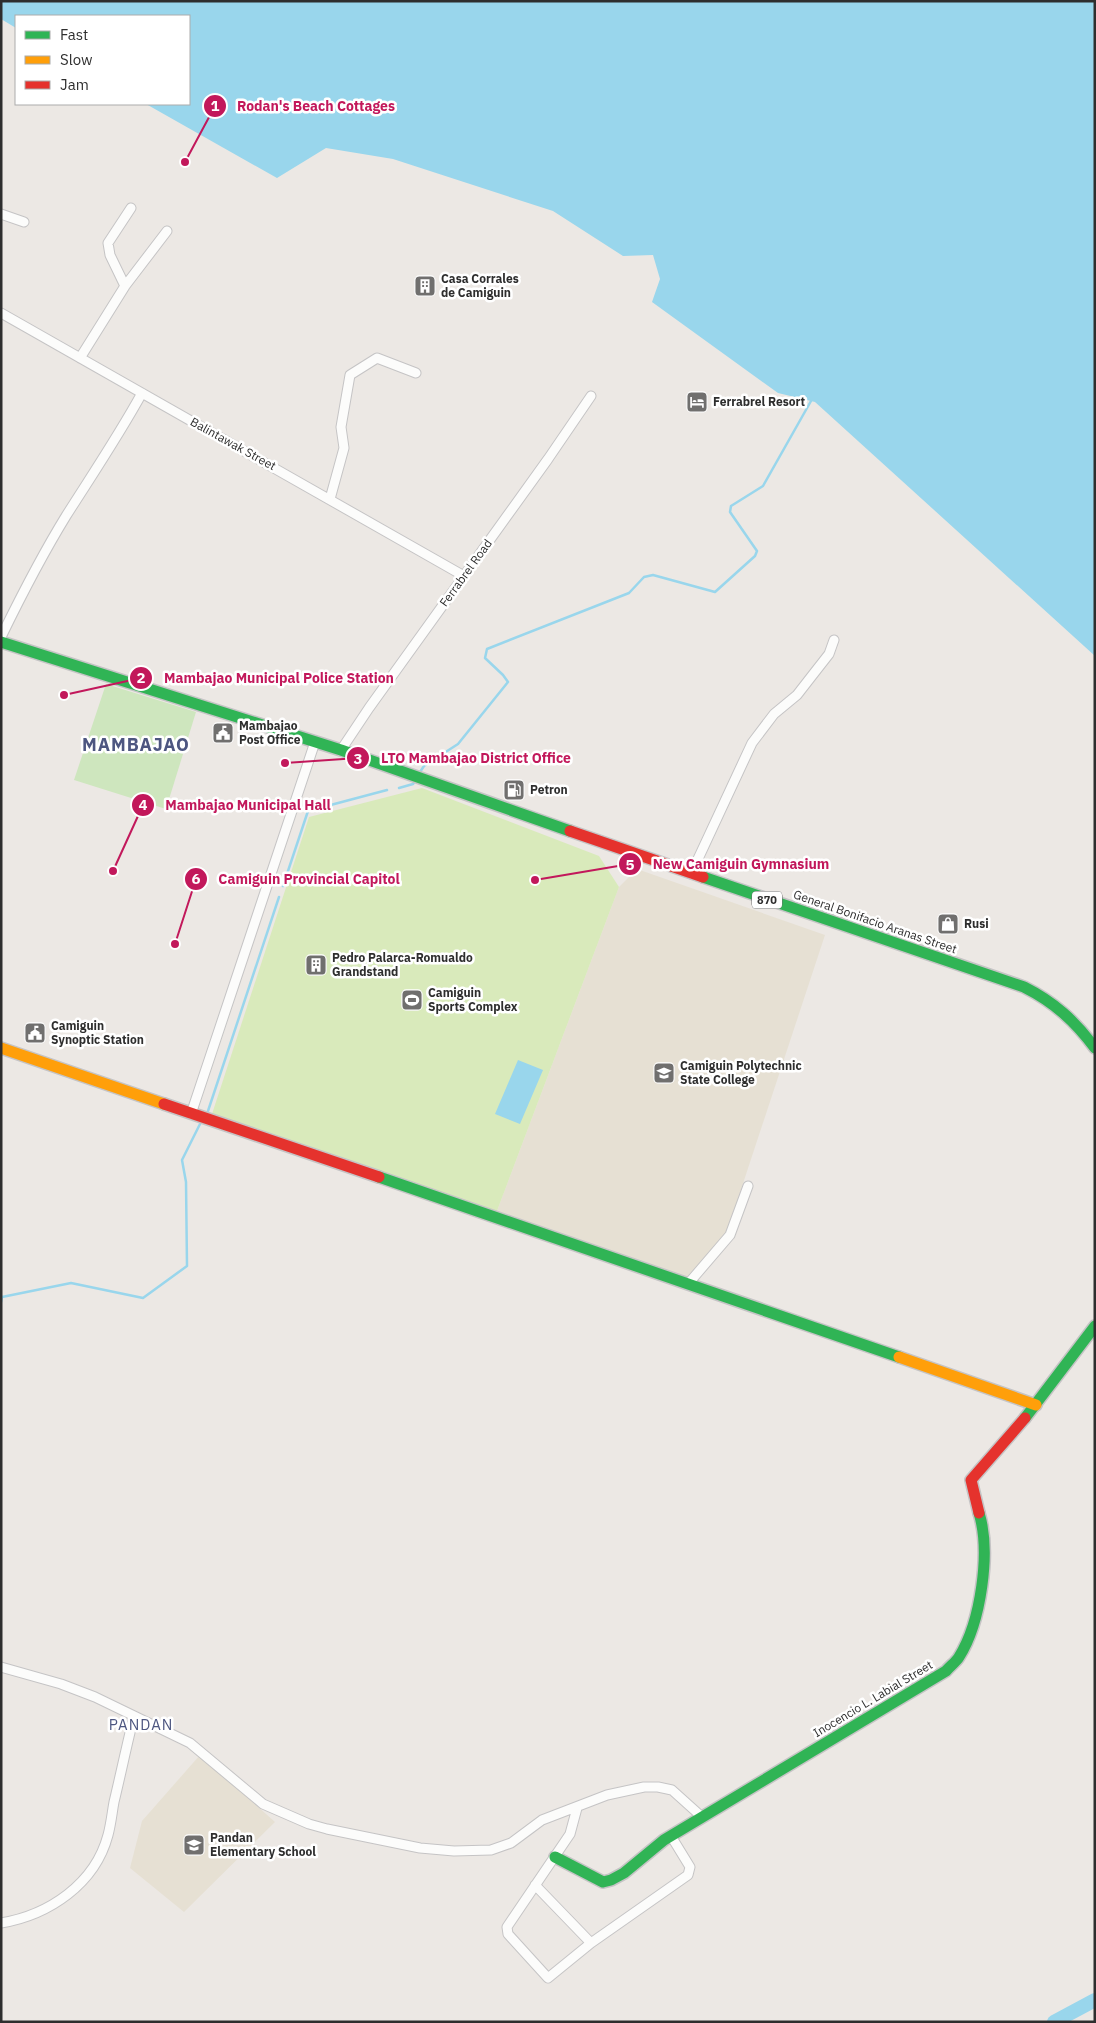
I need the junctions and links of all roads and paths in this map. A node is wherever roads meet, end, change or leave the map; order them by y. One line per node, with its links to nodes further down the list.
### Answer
1 (131, 208): 5 (street)
2 (1, 214): 3 (street)
3 (24, 222)
4 (167, 231): 5 (street)
5 (125, 286): 7 (street)
6 (1, 313): 7 (street, Balintawak Street)
7 (80, 358): 9 (street, Balintawak Street)
8 (416, 373): 11 (street)
9 (142, 393): 11 (street, Balintawak Street); 13 (street)
10 (591, 396): 12 (street, Ferrabrel Road)
11 (330, 499): 12 (street, Balintawak Street)
12 (464, 576): 17 (street, Ferrabrel Road)
13 (1, 637)
14 (834, 640): 18 (street)
15 (1, 642): 16 (street, General Bonifacio Aranas Street / 870)
16 (315, 742): 17 (street, General Bonifacio Aranas Street / 870); 21 (street)
17 (341, 750): 18 (street, General Bonifacio Aranas Street / 870)
18 (691, 874): 20 (street, General Bonifacio Aranas Street / 870)
19 (1, 1048): 21 (street)
20 (1095, 1048)
21 (191, 1114): 23 (street)
22 (748, 1186): 23 (street)
23 (688, 1284): 25 (street)
24 (1095, 1326): 25 (street, Inocencio L. Labial Street)
25 (1036, 1405): 29 (street, Inocencio L. Labial Street)
26 (1, 1667): 27 (street)
27 (134, 1716): 28 (street); 33 (street)
28 (577, 1808): 29 (street); 31 (street)
29 (702, 1817): 30 (street)
30 (671, 1836): 31 (street); 34 (street)
31 (554, 1857): 32 (street)
32 (535, 1884): 34 (street); 34 (street)
33 (1, 1923)
34 (591, 1943)

